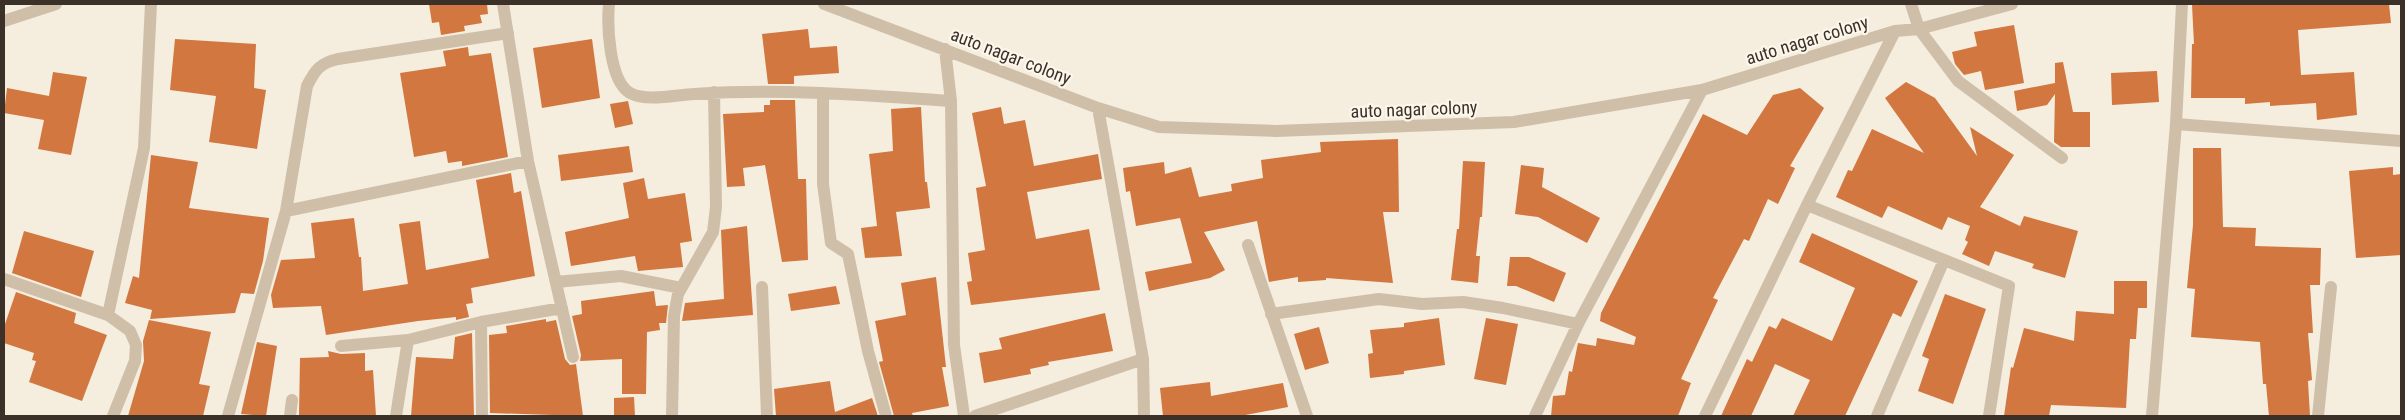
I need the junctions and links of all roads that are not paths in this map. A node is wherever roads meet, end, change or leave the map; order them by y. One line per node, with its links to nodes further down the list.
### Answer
1 (56, 4): 9 (street)
2 (151, 4): 34 (street)
3 (503, 4): 12 (street)
4 (608, 4): 15 (street)
5 (824, 4): 13 (street, auto nagar colony)
6 (1911, 4): 10 (street)
7 (2012, 4): 10 (street, auto nagar colony)
8 (2182, 4): 19 (street)
9 (4, 21)
10 (1919, 29): 11 (street, auto nagar colony); 21 (street)
11 (1895, 31): 14 (street, auto nagar colony); 23 (street)
12 (508, 33): 22 (street); 24 (street)
13 (945, 49): 17 (street); 18 (street, auto nagar colony)
14 (1702, 90): 18 (street, auto nagar colony); 36 (street)
15 (714, 92): 16 (street); 31 (street)
16 (823, 93): 17 (street); 49 (street)
17 (952, 101): 50 (street)
18 (1098, 108): 40 (street)
19 (2176, 124): 20 (street); 58 (street)
20 (2401, 140)
21 (2062, 158)
22 (528, 161): 24 (street); 28 (street)
23 (1807, 205): 26 (street); 55 (street)
24 (286, 211): 43 (street)
25 (1248, 245): 33 (street)
26 (1944, 260): 56 (street); 57 (street)
27 (4, 279): 34 (street)
28 (556, 282): 31 (street); 32 (street)
29 (762, 287): 48 (street)
30 (2331, 287): 59 (street)
31 (682, 288): 47 (street)
32 (562, 308): 35 (street); 39 (street)
33 (1271, 314): 36 (street); 53 (street)
34 (108, 315): 42 (street)
35 (481, 322): 37 (street); 46 (street)
36 (1578, 324): 54 (street)
37 (408, 340): 38 (street); 45 (street)
38 (341, 346)
39 (573, 357)
40 (1143, 359): 51 (street); 52 (street)
41 (292, 400): 44 (street)
42 (113, 416)
43 (228, 416)
44 (290, 416)
45 (396, 416)
46 (482, 416)
47 (672, 416)
48 (767, 416)
49 (886, 416)
50 (964, 416)
51 (975, 416)
52 (1144, 416)
53 (1307, 416)
54 (1535, 416)
55 (1705, 416)
56 (1877, 416)
57 (1989, 416)
58 (2152, 416)
59 (2318, 416)

